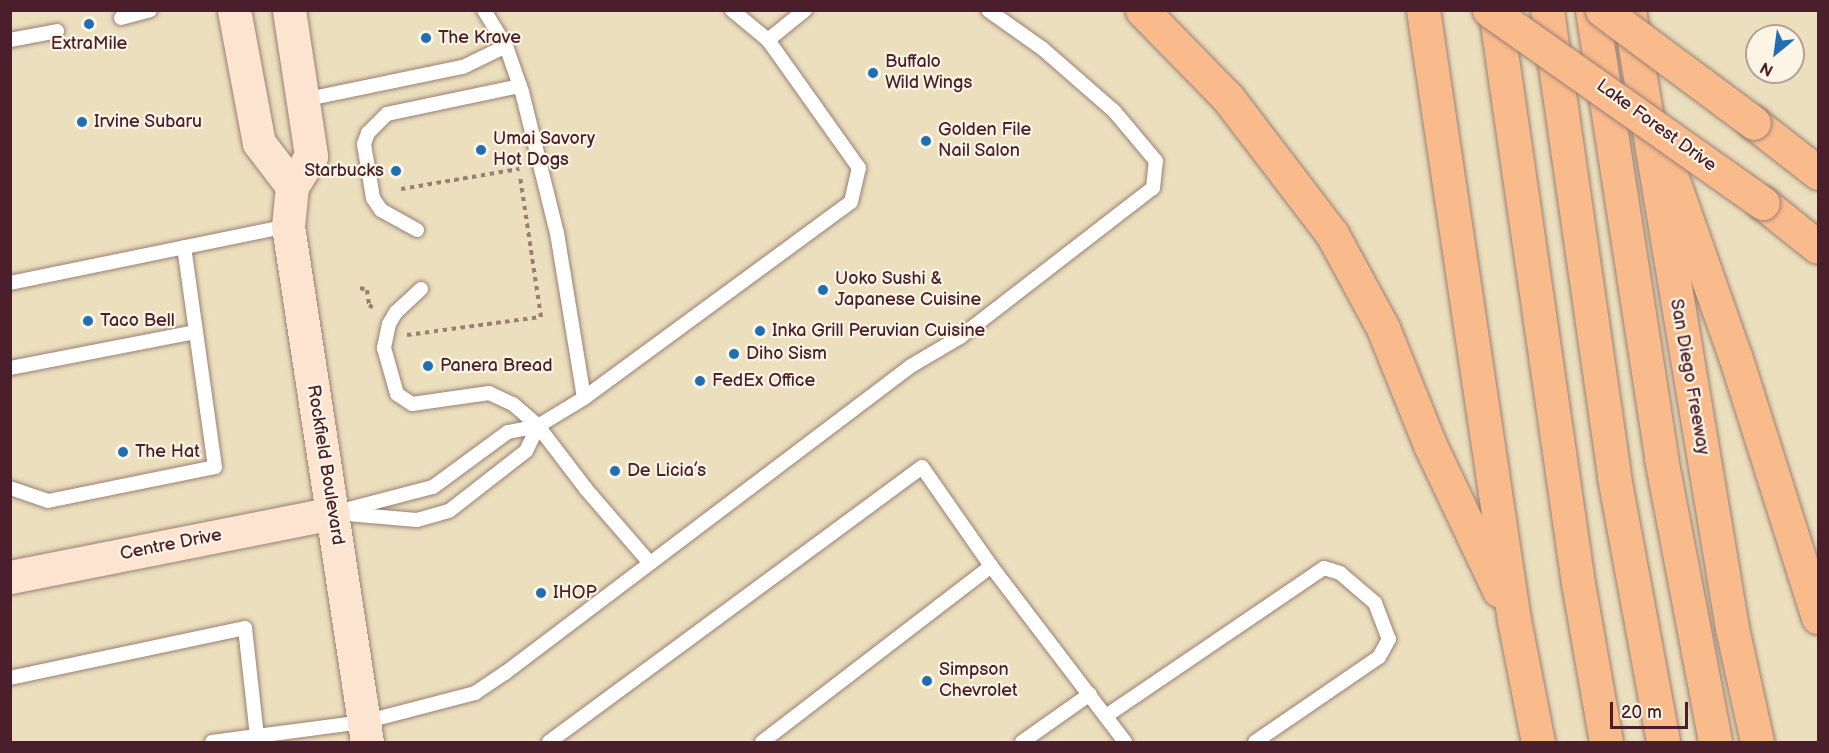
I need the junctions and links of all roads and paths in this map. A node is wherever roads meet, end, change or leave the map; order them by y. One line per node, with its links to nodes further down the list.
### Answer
1 (150, 10): 16 (lane)
2 (234, 10): 25 (main road)
3 (289, 10): 23 (main road, Rockfield Boulevard)
4 (484, 10): 20 (lane)
5 (732, 10): 19 (lane)
6 (805, 10): 19 (lane)
7 (988, 10): 42 (lane)
8 (1142, 10): 46 (main road)
9 (1423, 10): 46 (main road)
10 (1489, 10): 30 (main road, Lake Forest Drive, bridge)
11 (1495, 10): 59 (main road)
12 (1547, 10): 60 (main road)
13 (1592, 10): 61 (main road)
14 (1602, 10): 24 (main road, bridge)
15 (1629, 10): 21 (main road, San Diego Freeway)
16 (121, 18)
17 (57, 31): 18 (lane)
18 (10, 40)
19 (768, 40): 38 (lane)
20 (506, 46): 22 (lane); 23 (lane)
21 (1638, 79): 45 (main road); 62 (main road, San Diego Freeway)
22 (520, 86): 28 (lane); 38 (lane)
23 (303, 100): 25 (main road, Rockfield Boulevard)
24 (1818, 173)
25 (292, 186): 27 (main road, Rockfield Boulevard)
26 (401, 189): 35 (path)
27 (288, 226): 29 (lane); 41 (main road, Rockfield Boulevard)
28 (417, 230)
29 (184, 247): 31 (lane); 36 (lane)
30 (1818, 247)
31 (10, 283)
32 (360, 288): 34 (path)
33 (421, 289): 39 (lane)
34 (377, 311)
35 (401, 330)
36 (196, 332): 37 (lane); 40 (lane)
37 (10, 368)
38 (584, 398): 39 (lane)
39 (538, 426): 41 (lane, Centre Drive); 41 (lane, Centre Drive); 42 (lane)
40 (10, 488)
41 (333, 513): 44 (main road, Centre Drive); 50 (main road, Rockfield Boulevard)
42 (649, 562): 50 (lane)
43 (991, 566): 48 (lane); 53 (lane); 54 (lane)
44 (10, 577)
45 (1818, 616)
46 (1514, 620): 58 (main road)
47 (10, 678): 51 (lane)
48 (1090, 694): 49 (lane); 55 (lane)
49 (1106, 716): 56 (lane); 57 (lane)
50 (365, 732): 51 (lane)
51 (257, 736): 52 (lane)
52 (212, 742)
53 (549, 742)
54 (762, 742)
55 (1022, 742)
56 (1125, 742)
57 (1255, 742)
58 (1538, 742)
59 (1606, 742)
60 (1663, 742)
61 (1714, 742)
62 (1756, 742)

